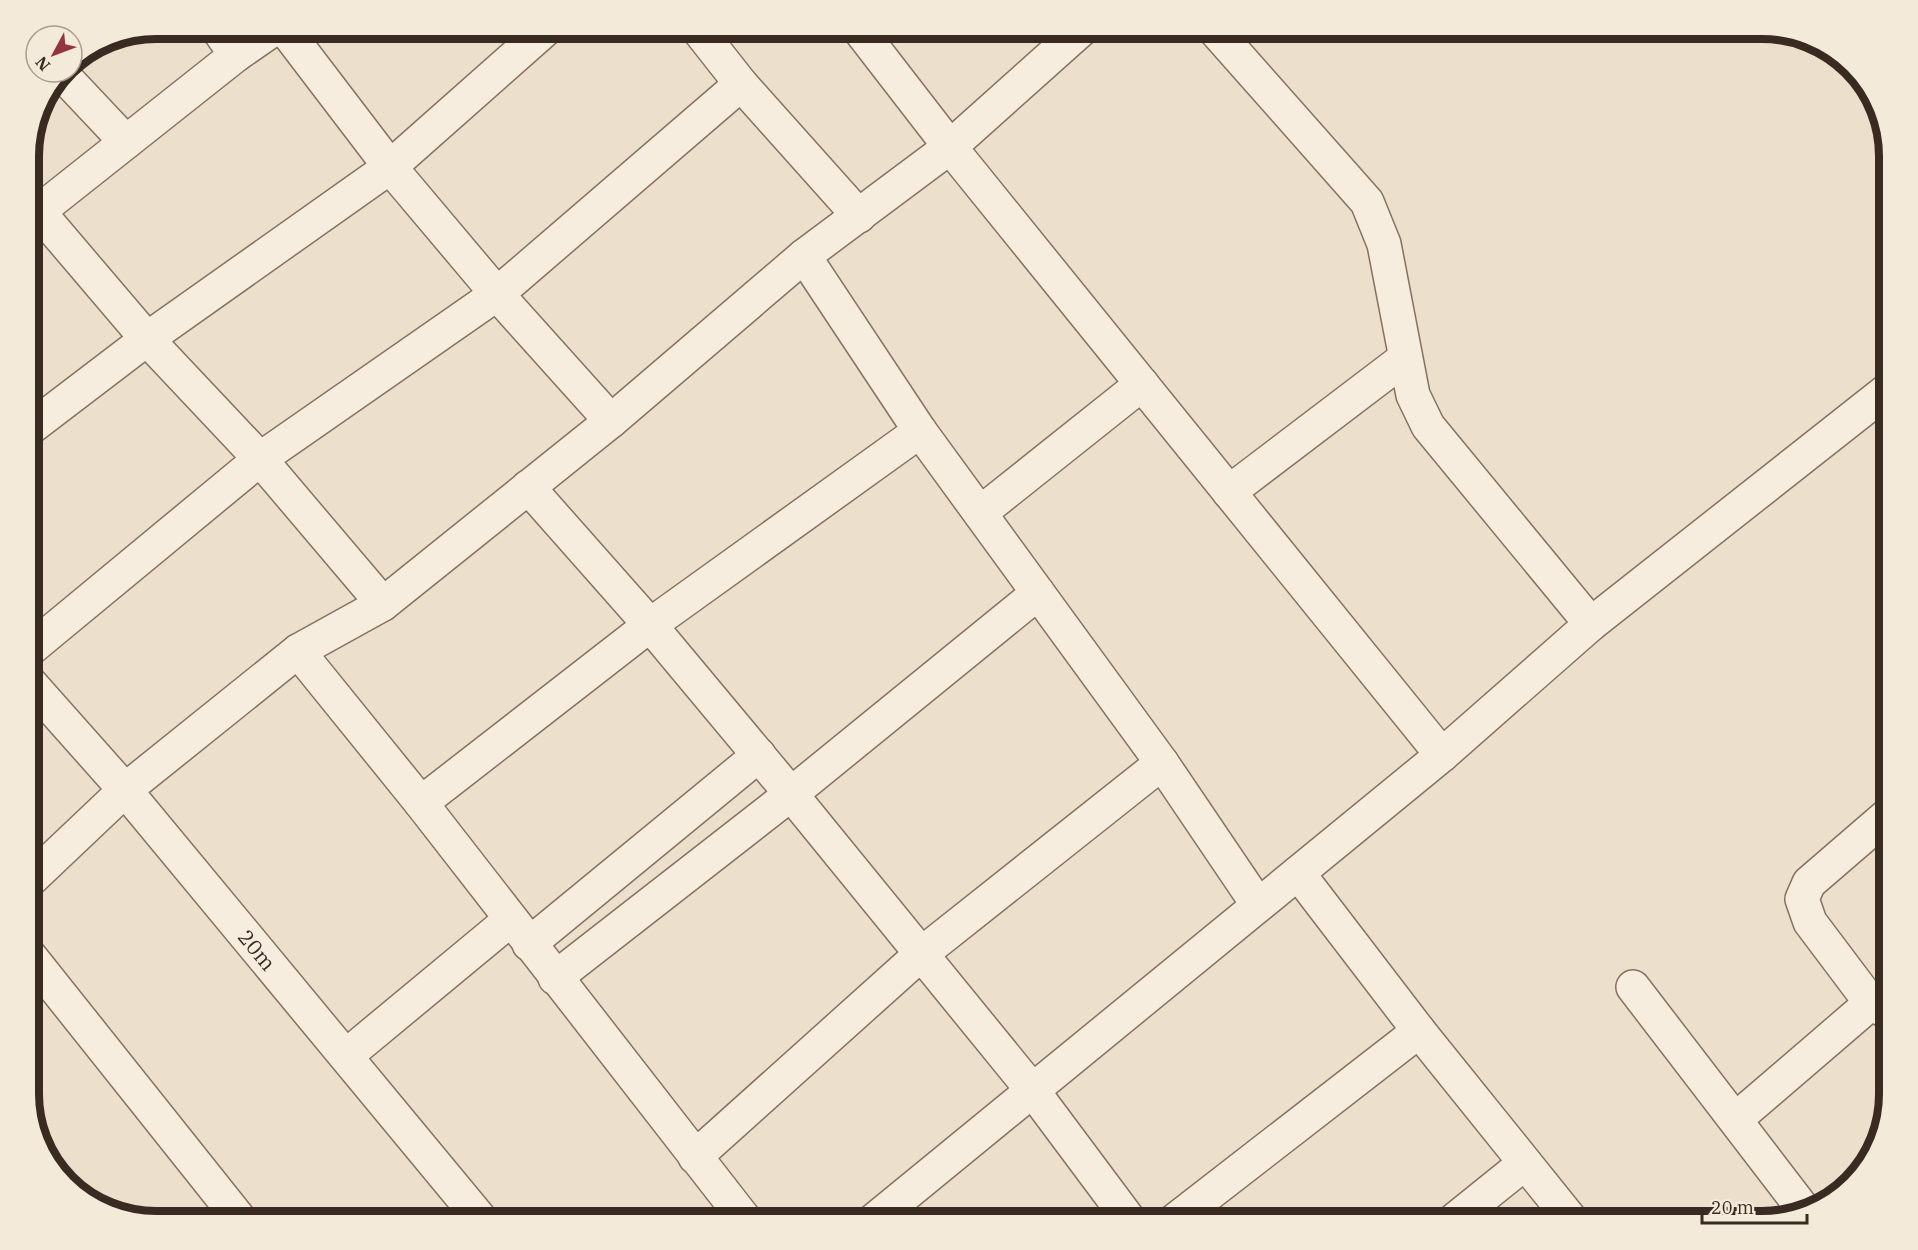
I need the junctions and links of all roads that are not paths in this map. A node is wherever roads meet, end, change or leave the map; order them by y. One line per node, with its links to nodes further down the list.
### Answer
1 (225, 39): 9 (street)
2 (259, 39): 9 (street)
3 (292, 39): 14 (street)
4 (535, 39): 14 (street)
5 (706, 39): 11 (street)
6 (867, 39): 13 (street)
7 (1068, 39): 13 (street)
8 (1224, 39): 21 (street)
9 (236, 55): 12 (street)
10 (71, 84): 12 (street)
11 (741, 84): 16 (street); 19 (street)
12 (126, 142): 15 (street)
13 (950, 147): 16 (street); 22 (street)
14 (390, 167): 19 (street); 20 (street)
15 (39, 210)
16 (859, 216): 18 (street)
17 (39, 222): 20 (street)
18 (804, 256): 25 (street); 26 (street)
19 (497, 294): 25 (street); 27 (street)
20 (147, 339): 24 (street); 27 (street)
21 (1404, 359): 29 (street); 33 (street)
22 (1142, 384): 29 (street); 30 (street)
23 (1879, 398): 33 (street)
24 (39, 421)
25 (611, 421): 28 (street)
26 (920, 432): 30 (street); 34 (street)
27 (260, 459): 32 (street); 35 (street)
28 (528, 487): 32 (street); 34 (street)
29 (1229, 492): 39 (street)
30 (980, 513): 31 (street)
31 (1038, 593): 40 (street); 42 (street)
32 (383, 604): 36 (street)
33 (1591, 624): 39 (street)
34 (650, 625): 38 (street); 43 (street)
35 (39, 642)
36 (298, 651): 41 (street); 43 (street)
37 (39, 693): 41 (street, 20m)
38 (759, 755): 42 (street); 48 (street)
39 (1442, 755): 46 (street)
40 (1162, 764): 47 (street); 49 (street)
41 (125, 790): 45 (street); 56 (street, 20m)
42 (791, 794): 49 (street); 51 (street)
43 (421, 803): 48 (street)
44 (1879, 823): 53 (street)
45 (39, 872)
46 (1298, 873): 47 (street); 55 (street)
47 (1258, 905): 57 (street)
48 (519, 932): 51 (street); 56 (street)
49 (920, 955): 57 (street); 59 (street)
50 (39, 968): 62 (street)
51 (555, 978): 59 (street)
52 (1633, 987): 58 (street)
53 (1879, 1007)
54 (1879, 1009): 58 (street)
55 (1419, 1031): 60 (street); 67 (street)
56 (346, 1056): 63 (street, 20m)
57 (1032, 1091): 65 (street); 66 (street)
58 (1736, 1119): 61 (street)
59 (695, 1157): 64 (street)
60 (1525, 1163): 68 (street); 69 (street)
61 (1800, 1205)
62 (233, 1211)
63 (474, 1211)
64 (738, 1211)
65 (885, 1211)
66 (1122, 1211)
67 (1187, 1211)
68 (1466, 1211)
69 (1564, 1211)

